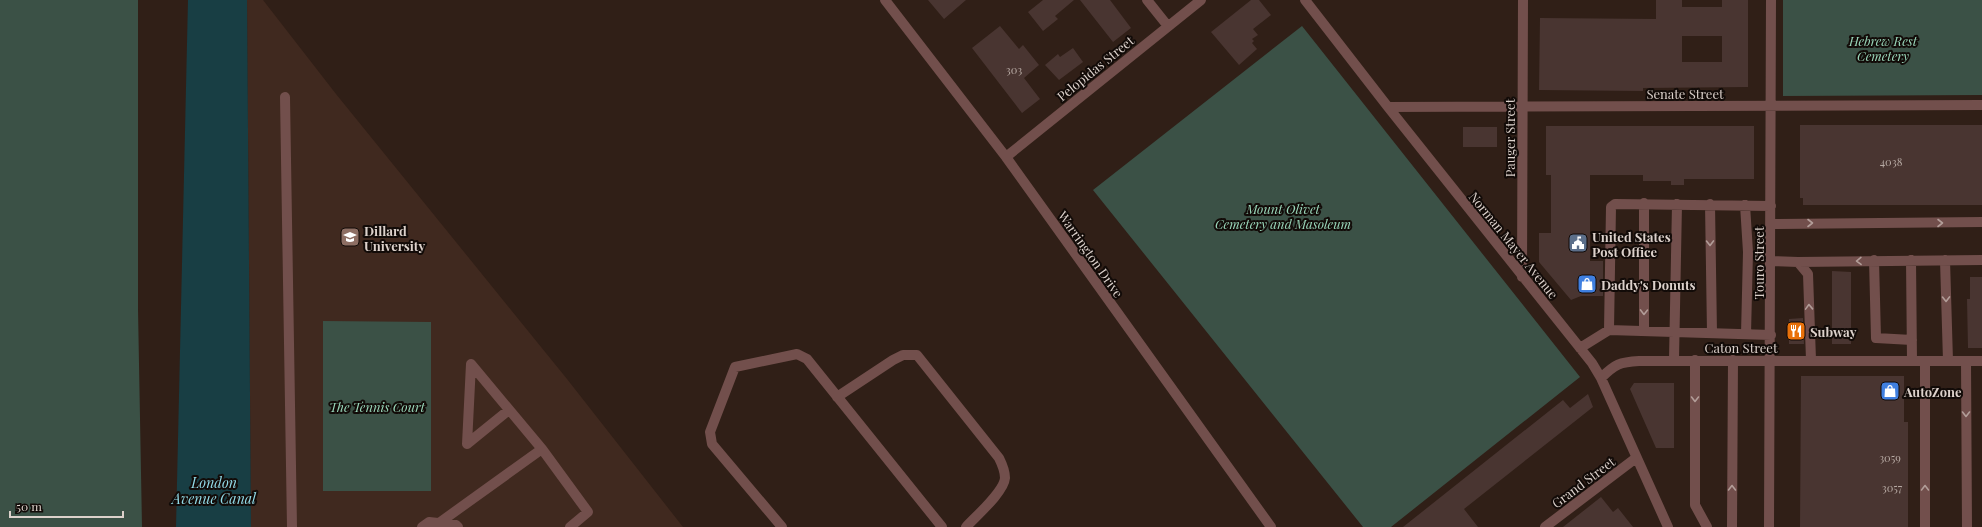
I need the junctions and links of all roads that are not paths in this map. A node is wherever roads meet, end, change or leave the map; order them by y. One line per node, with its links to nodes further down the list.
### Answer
1 (885, 0): 13 (street, Warrington Drive)
2 (1147, 0): 7 (street)
3 (1201, 0): 7 (street, Pelopidas Street)
4 (1305, 0): 12 (street, Norman Mayer Avenue)
5 (1522, 0): 10 (street, Pauger Street)
6 (1771, 0): 11 (street, Touro Street)
7 (1167, 26): 13 (street, Pelopidas Street)
8 (285, 97): 52 (street)
9 (1982, 105): 11 (street, Senate Street)
10 (1522, 106): 11 (street, Senate Street); 12 (street, Senate Street); 27 (street, Pauger Street)
11 (1771, 106): 18 (street, Touro Street)
12 (1388, 107): 27 (street, Norman Mayer Avenue)
13 (1006, 157): 59 (street, Warrington Drive)
14 (1644, 203): 15 (street); 28 (street); 29 (street, one-way to 29)
15 (1676, 204): 16 (street); 30 (street)
16 (1710, 204): 17 (street); 31 (street, one-way to 31)
17 (1745, 205): 18 (street); 32 (street)
18 (1771, 206): 20 (street, Touro Street)
19 (1982, 222): 20 (street, one-way to 19)
20 (1771, 224): 25 (street, Touro Street)
21 (1874, 260): 22 (street); 26 (street, one-way to 26); 34 (street)
22 (1911, 260): 23 (street); 34 (street)
23 (1945, 260): 24 (street); 43 (street, one-way to 43)
24 (1982, 260)
25 (1771, 261): 26 (street); 33 (street, Touro Street)
26 (1798, 262): 40 (street, one-way to 26)
27 (1522, 277): 35 (street, Norman Mayer Avenue)
28 (1609, 330): 29 (street); 35 (street)
29 (1644, 330): 30 (street)
30 (1675, 331): 31 (street); 37 (street)
31 (1712, 333): 32 (street)
32 (1746, 334): 33 (street)
33 (1771, 335): 36 (street, Touro Street)
34 (1912, 340): 41 (street)
35 (1580, 348): 46 (street, Norman Mayer Avenue)
36 (1771, 359): 39 (street, Caton Street); 40 (street, Caton Street); 64 (street, Touro Street)
37 (1674, 360): 38 (street, Caton Street); 46 (street, Caton Street)
38 (1696, 360): 39 (street, Caton Street); 62 (street, one-way to 62)
39 (1734, 360): 63 (street, one-way to 39)
40 (1810, 360): 41 (street, Caton Street)
41 (1912, 360): 42 (street, Caton Street)
42 (1924, 361): 43 (street, Caton Street); 65 (street, one-way to 42)
43 (1948, 361): 44 (street, Caton Street)
44 (1966, 361): 45 (street, Caton Street); 66 (street, one-way to 66)
45 (1982, 361)
46 (1601, 378): 50 (street, Norman Mayer Avenue)
47 (837, 397): 56 (street); 57 (street); 58 (street)
48 (509, 410): 48 (street); 49 (street)
49 (542, 449): 51 (street); 55 (street)
50 (1636, 458): 60 (street, Grand Street); 61 (street, Norman Mayer Avenue)
51 (439, 523): 53 (street); 54 (street)
52 (292, 527)
53 (422, 527)
54 (458, 527)
55 (570, 527)
56 (782, 527)
57 (942, 527)
58 (966, 527)
59 (1271, 527)
60 (1545, 527)
61 (1668, 527)
62 (1707, 527)
63 (1732, 527)
64 (1770, 527)
65 (1925, 527)
66 (1967, 527)

